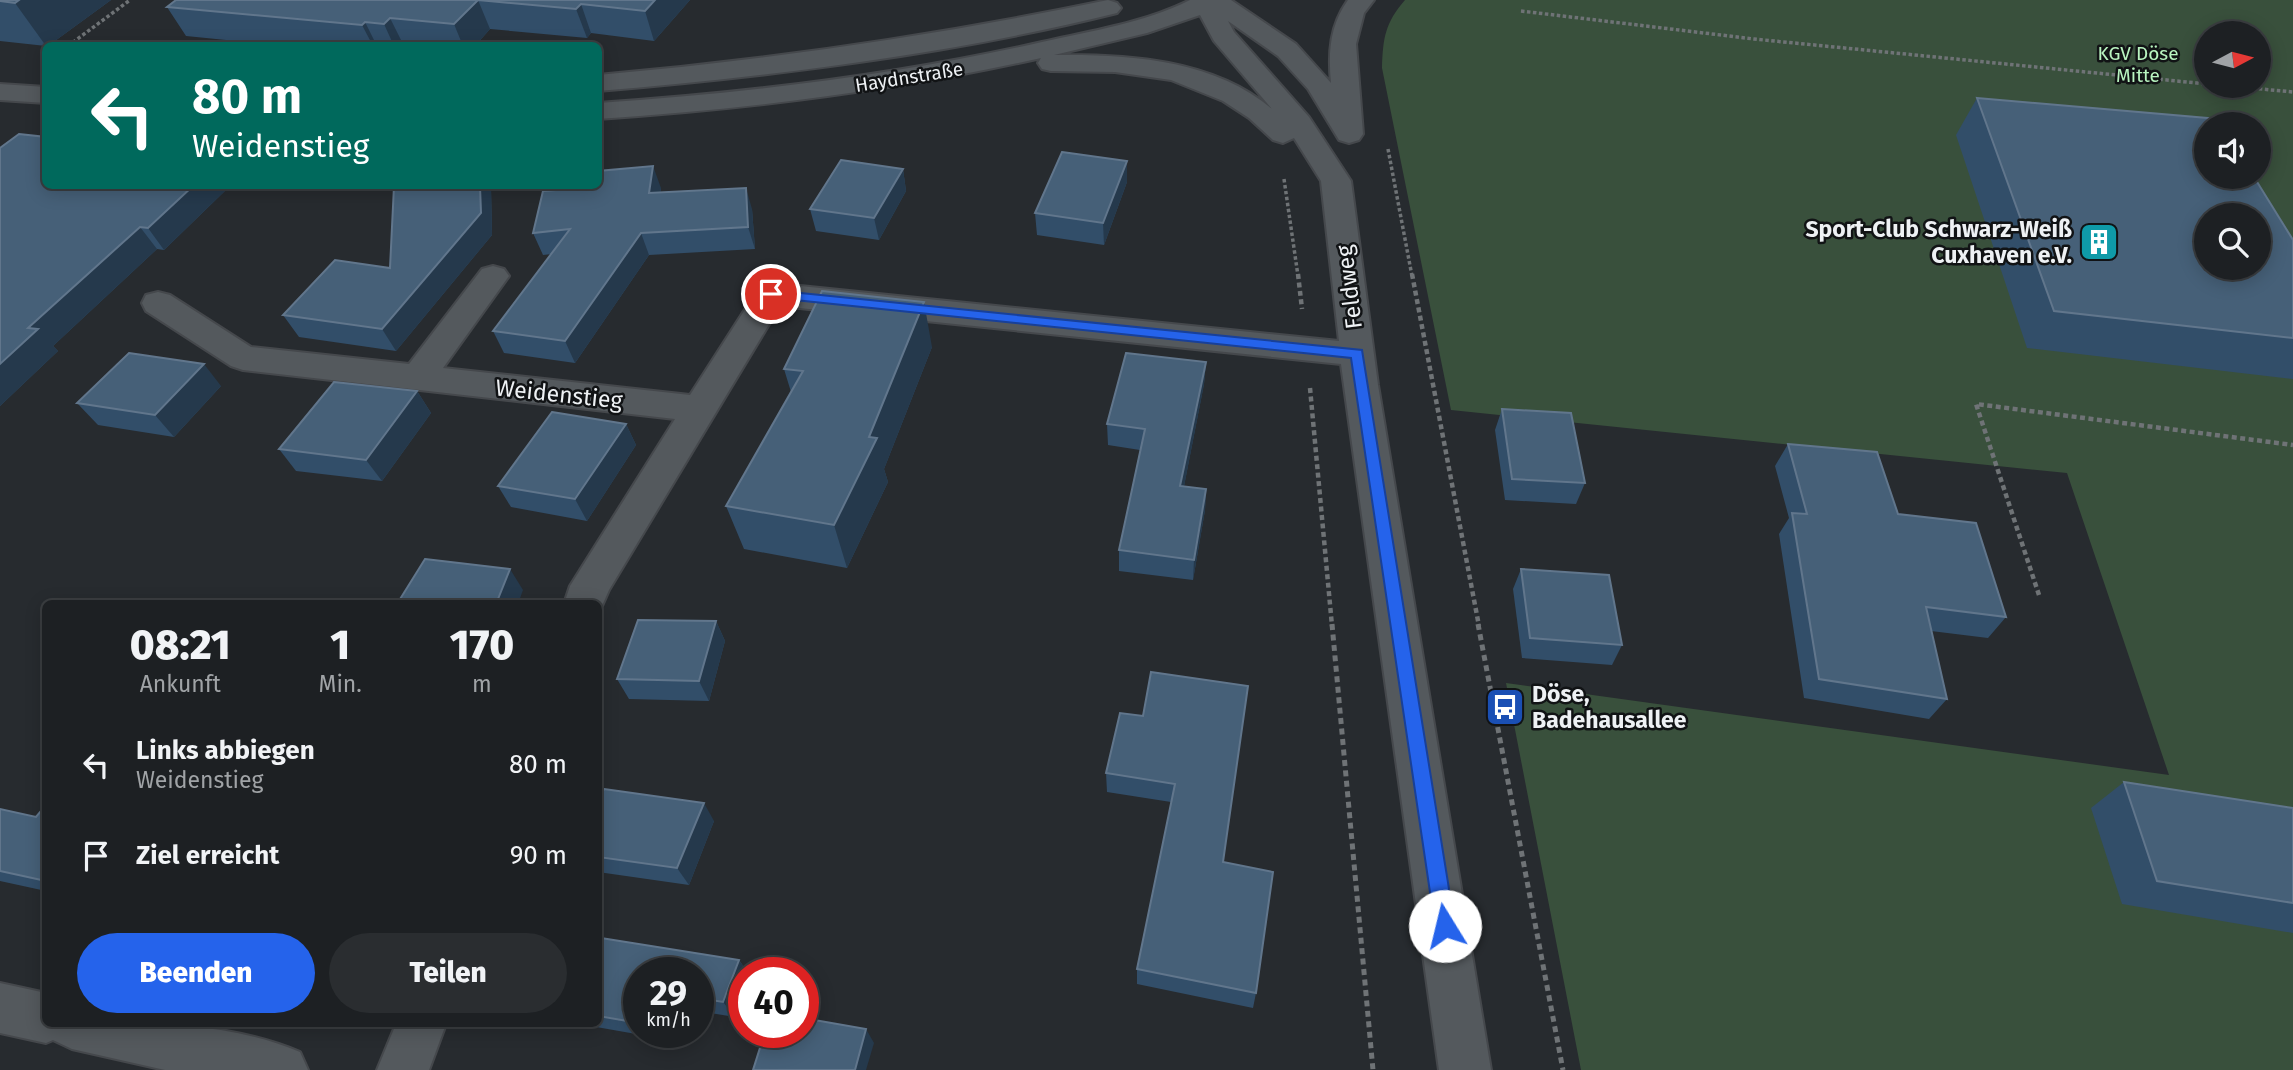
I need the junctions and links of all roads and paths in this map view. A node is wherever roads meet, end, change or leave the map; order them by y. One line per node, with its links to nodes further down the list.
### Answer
1 (130, 0): 6 (path)
2 (1165, 0): 9 (street, Haydnstraße)
3 (1212, 0): 7 (street, Haydnstraße); 15 (street); 18 (street, Feldweg)
4 (1361, 0): 15 (street)
5 (1521, 10): 8 (path)
6 (73, 42)
7 (976, 66): 14 (street, Haydnstraße); 18 (street)
8 (2194, 82)
9 (602, 83)
10 (2272, 90): 12 (path)
11 (0, 92): 13 (street)
12 (2293, 92)
13 (42, 95)
14 (602, 111)
15 (1349, 134): 18 (street)
16 (1386, 138): 36 (path)
17 (1283, 174): 21 (path)
18 (1336, 181): 22 (street, Feldweg)
19 (493, 276): 23 (street)
20 (158, 303): 23 (street, Weidenstieg)
21 (1307, 349): 22 (street); 24 (street); 34 (path)
22 (1357, 354): 35 (street, Feldweg)
23 (417, 379): 24 (street, Weidenstieg)
24 (701, 409): 27 (street)
25 (2293, 445): 26 (path)
26 (2039, 595)
27 (585, 600)
28 (0, 1008): 29 (street)
29 (42, 1017)
30 (86, 1027): 32 (street)
31 (420, 1027): 33 (street)
32 (282, 1070)
33 (403, 1070)
34 (1373, 1070)
35 (1465, 1070)
36 (1563, 1070)

